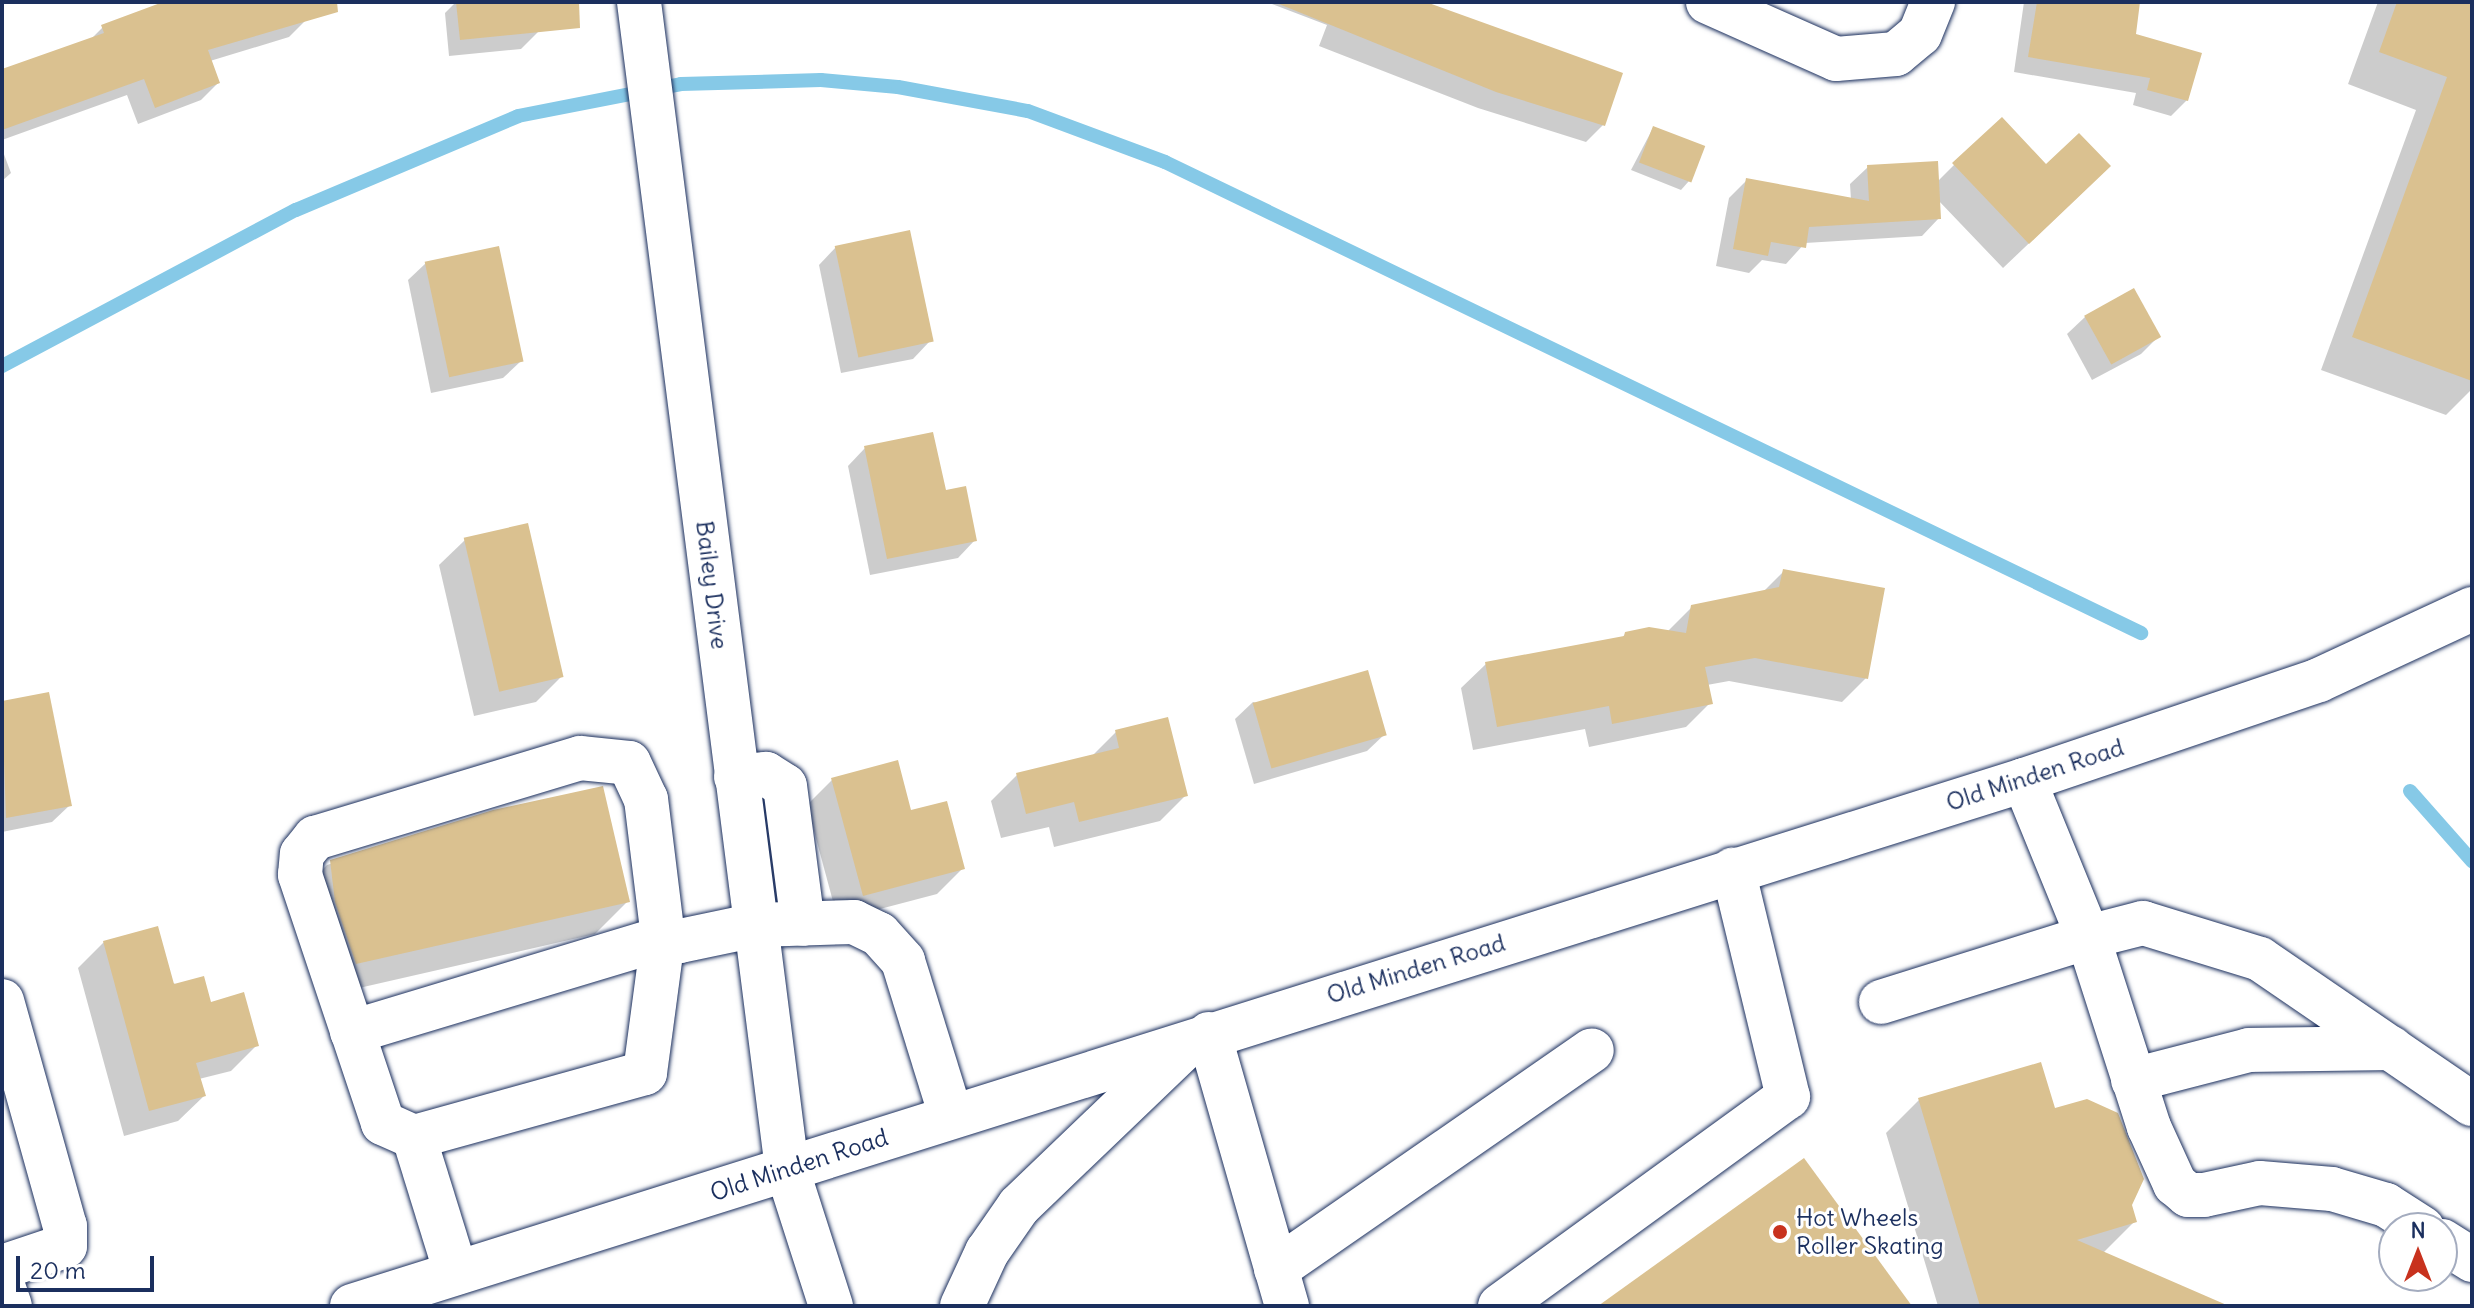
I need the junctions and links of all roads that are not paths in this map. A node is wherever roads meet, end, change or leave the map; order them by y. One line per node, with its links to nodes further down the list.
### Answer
1 (1708, 2): 2 (main road)
2 (1933, 2)
3 (641, 20): 5 (main road, Bailey Drive)
4 (2472, 609): 6 (main road, Old Minden Road)
5 (736, 777): 8 (main road); 9 (main road, Bailey Drive)
6 (2024, 780): 7 (main road, Old Minden Road); 10 (main road)
7 (1733, 870): 15 (main road, Old Minden Road); 33 (main road)
8 (803, 924): 9 (main road); 20 (main road)
9 (756, 925): 11 (main road); 23 (main road, Bailey Drive)
10 (2088, 937): 13 (main road); 16 (main road); 18 (main road)
11 (663, 938): 14 (main road); 14 (main road); 22 (main road)
12 (2, 1001): 21 (main road)
13 (1881, 1002)
14 (352, 1032): 22 (main road)
15 (1201, 1037): 20 (main road, Old Minden Road); 28 (main road); 32 (main road)
16 (2391, 1048): 18 (main road); 19 (main road)
17 (1592, 1050): 28 (main road)
18 (2133, 1080): 24 (main road)
19 (2472, 1104)
20 (951, 1116): 23 (main road, Old Minden Road)
21 (18, 1124): 25 (main road)
22 (414, 1137): 26 (main road)
23 (787, 1169): 26 (main road, Old Minden Road); 31 (main road, Bailey Drive)
24 (2397, 1212)
25 (2, 1267)
26 (456, 1273): 30 (main road, Old Minden Road)
27 (2, 1283): 29 (main road)
28 (1282, 1287)
29 (10, 1306)
30 (352, 1306)
31 (831, 1306)
32 (962, 1306)
33 (1500, 1306)

